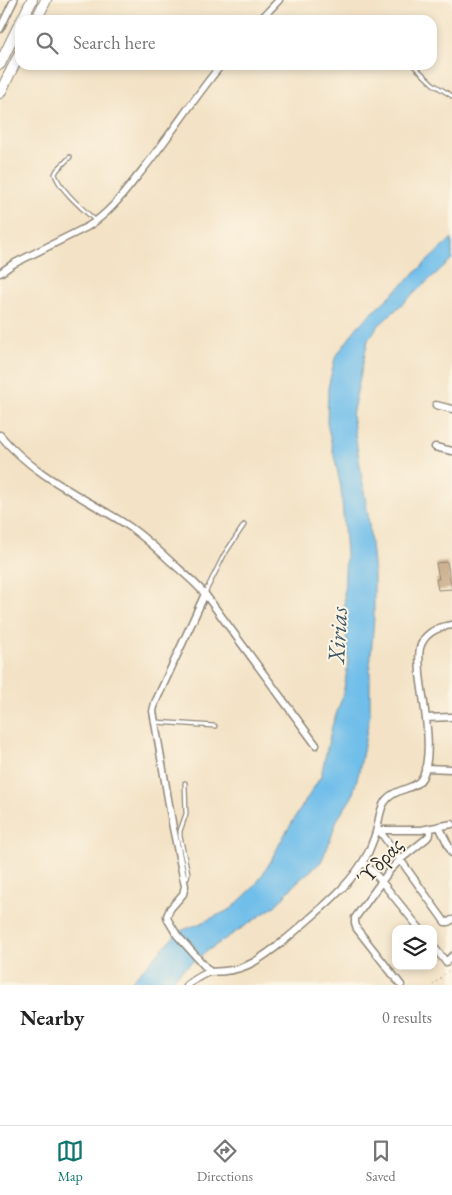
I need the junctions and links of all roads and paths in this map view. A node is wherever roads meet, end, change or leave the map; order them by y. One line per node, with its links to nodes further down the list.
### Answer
1 (14, 0): 8 (street)
2 (32, 0): 5 (main road)
3 (46, 0): 6 (main road)
4 (279, 0): 7 (street)
5 (24, 15)
6 (38, 15)
7 (265, 15)
8 (0, 28)
9 (15, 34): 11 (main road)
10 (15, 62): 14 (main road)
11 (0, 64)
12 (217, 70): 17 (street)
13 (418, 70): 15 (lane)
14 (0, 92)
15 (452, 96)
16 (70, 158): 17 (lane)
17 (96, 222): 18 (street)
18 (0, 273)
19 (436, 405): 20 (street)
20 (452, 409)
21 (0, 435): 25 (street)
22 (435, 446): 23 (street)
23 (452, 451)
24 (244, 525): 25 (lane)
25 (205, 594): 29 (street); 31 (street)
26 (452, 626): 28 (street)
27 (452, 717): 28 (street)
28 (426, 718): 32 (street)
29 (154, 722): 30 (lane); 44 (street)
30 (215, 726)
31 (316, 745)
32 (425, 768): 33 (street); 38 (street)
33 (452, 769)
34 (185, 783): 44 (lane)
35 (452, 824): 36 (street)
36 (439, 826): 37 (street); 39 (street)
37 (430, 828): 38 (street); 42 (street, Ύδρας)
38 (378, 829): 42 (street); 43 (street)
39 (443, 835): 40 (street); 41 (street)
40 (452, 839)
41 (452, 853)
42 (401, 859): 45 (street, Ύδρας); 46 (street)
43 (362, 862): 45 (street); 51 (street)
44 (184, 880): 51 (street)
45 (381, 881): 47 (street); 53 (street, Ύδρας)
46 (452, 920)
47 (417, 925)
48 (437, 951): 49 (street)
49 (452, 956)
50 (451, 968): 54 (path)
51 (210, 972): 52 (street)
52 (187, 985)
53 (402, 985)
54 (433, 985)

